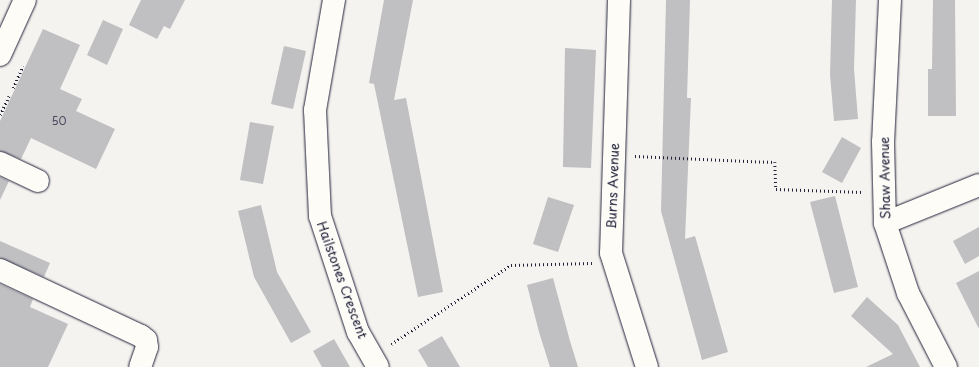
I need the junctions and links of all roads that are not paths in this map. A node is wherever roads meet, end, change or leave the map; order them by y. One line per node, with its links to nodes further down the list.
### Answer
1 (25, 0): 5 (street)
2 (334, 0): 11 (street, Hailstones Crescent)
3 (619, 0): 13 (street, Burns Avenue)
4 (890, 0): 9 (street, Shaw Avenue)
5 (0, 55)
6 (0, 163): 7 (street)
7 (38, 181)
8 (979, 185): 9 (street)
9 (885, 223): 14 (street, Shaw Avenue)
10 (0, 270): 12 (street)
11 (375, 362)
12 (140, 367)
13 (647, 367)
14 (946, 367)

